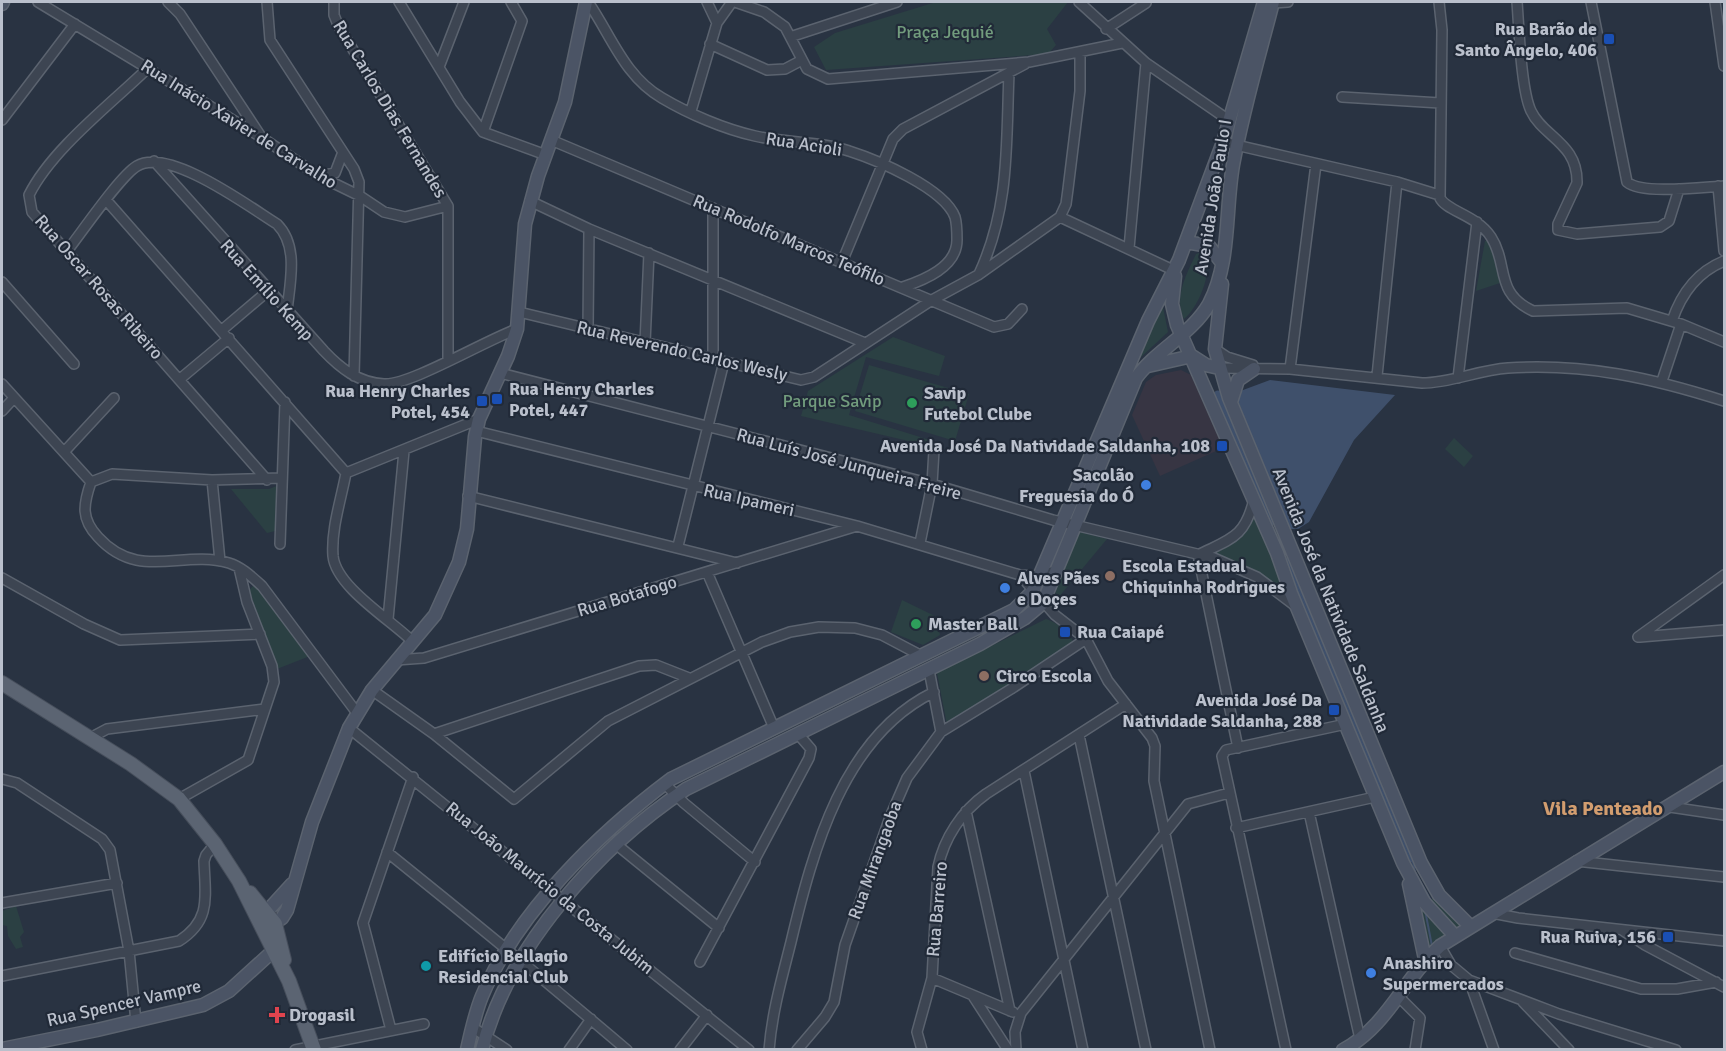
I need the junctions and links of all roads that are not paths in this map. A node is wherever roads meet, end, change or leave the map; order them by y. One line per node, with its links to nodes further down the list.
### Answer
1 (38, 2): 22 (street, Rua Inácio Xavier de Carvalho)
2 (168, 2): 42 (street)
3 (267, 2): 46 (street)
4 (334, 2): 59 (street, Rua Carlos Dias Fernandes)
5 (399, 2): 33 (street)
6 (464, 2): 33 (street)
7 (511, 2): 41 (street)
8 (587, 2): 38 (street, Rua Acioli); 43 (street)
9 (698, 2): 21 (street)
10 (707, 2): 21 (street)
11 (733, 2): 21 (street); 25 (street)
12 (897, 2): 25 (street)
13 (1079, 2): 24 (street)
14 (1270, 2): 15 (street); 40 (street, Avenida João Paulo I); 45 (street, Avenida João Paulo I)
15 (1288, 2)
16 (1439, 2): 37 (street)
17 (1517, 2): 54 (street)
18 (1591, 2): 54 (street)
19 (1715, 2): 23 (street)
20 (1146, 3): 24 (street)
21 (715, 18): 27 (street)
22 (75, 24): 34 (street, Rua Inácio Xavier de Carvalho); 39 (street)
23 (1722, 28): 32 (street)
24 (1106, 29): 26 (street)
25 (793, 36): 29 (street)
26 (1122, 43): 28 (street); 31 (street)
27 (710, 44): 29 (street); 38 (street)
28 (1080, 53): 30 (street); 61 (street)
29 (802, 60): 30 (street)
30 (1029, 62): 35 (street)
31 (1146, 63): 40 (street); 65 (street)
32 (1725, 66)
33 (439, 67): 41 (street)
34 (148, 68): 42 (street, Rua Inácio Xavier de Carvalho); 66 (street, Rua Oscar Rosas Ribeiro)
35 (1009, 74): 50 (street); 73 (street)
36 (1342, 97): 37 (street)
37 (1440, 103): 55 (street)
38 (691, 111): 50 (street, Rua Acioli)
39 (2, 120)
40 (1230, 121): 44 (street, Avenida João Paulo I)
41 (483, 132): 47 (street)
42 (261, 137): 51 (street, Rua Inácio Xavier de Carvalho)
43 (552, 140): 47 (street); 60 (street, Rua Rodolfo Marcos Teófilo)
44 (1223, 142): 45 (street); 64 (street, Avenida João Paulo I)
45 (1237, 147): 49 (street); 72 (street, Avenida João Paulo I)
46 (343, 152): 51 (street); 56 (street)
47 (546, 155): 58 (street)
48 (154, 161): 57 (street); 77 (street, Rua Emílio Kemp); 80 (street)
49 (1316, 164): 52 (street); 101 (street)
50 (884, 166): 70 (street); 76 (street, Rua Acioli)
51 (319, 176): 56 (street, Rua Inácio Xavier de Carvalho)
52 (1397, 182): 55 (street); 104 (street)
53 (1721, 186): 54 (street); 67 (street)
54 (1679, 189)
55 (1439, 195): 62 (street)
56 (360, 196): 59 (street, Rua Inácio Xavier de Carvalho); 103 (street)
57 (107, 201): 66 (street); 85 (street)
58 (530, 201): 63 (street); 81 (street)
59 (448, 206): 94 (street, Rua Carlos Dias Fernandes)
60 (713, 208): 70 (street, Rua Rodolfo Marcos Teófilo); 74 (street)
61 (1060, 217): 65 (street); 73 (street, Rua Reverendo Carlos Wesly)
62 (1477, 222): 82 (street); 105 (street)
63 (589, 229): 68 (street); 84 (street)
64 (1186, 242): 71 (street, Avenida João Paulo I); 72 (street)
65 (1129, 248): 71 (street)
66 (67, 251): 106 (street, Rua Oscar Rosas Ribeiro)
67 (1725, 251)
68 (649, 253): 74 (street); 89 (street)
69 (1725, 261): 82 (street)
70 (842, 262): 76 (street, Rua Rodolfo Marcos Teófilo)
71 (1176, 265): 86 (street, Avenida José da Natividade Saldanha); 130 (street, Avenida João Paulo I)
72 (1222, 266): 86 (street, Avenida João Paulo I); 91 (street, Avenida José da Natividade Saldanha)
73 (978, 275): 78 (street, Rua Reverendo Carlos Wesly)
74 (713, 279): 90 (street); 93 (street)
75 (2, 282): 96 (street)
76 (903, 288): 78 (street, Rua Rodolfo Marcos Teófilo)
77 (268, 291): 80 (street, Rua Emílio Kemp); 85 (street)
78 (932, 300): 79 (street, Rua Rodolfo Marcos Teófilo); 90 (street, Rua Reverendo Carlos Wesly)
79 (1022, 309)
80 (287, 311): 103 (street, Rua Emílio Kemp)
81 (519, 312): 83 (street); 84 (street, Rua Reverendo Carlos Wesly)
82 (1676, 322): 88 (street); 107 (street)
83 (517, 329): 94 (street, Rua Emílio Kemp); 102 (street)
84 (588, 329): 89 (street, Rua Reverendo Carlos Wesly)
85 (222, 330): 87 (street)
86 (1181, 334): 92 (street, Avenida José da Natividade Saldanha); 97 (street, Avenida João Paulo I)
87 (229, 338): 106 (street); 113 (street)
88 (1725, 342)
89 (645, 343): 93 (street, Rua Reverendo Carlos Wesly)
90 (865, 343): 95 (street, Rua Reverendo Carlos Wesly)
91 (1215, 349): 98 (street, Avenida José da Natividade Saldanha); 99 (street)
92 (1192, 356): 97 (street); 98 (street); 109 (street, Avenida José da Natividade Saldanha)
93 (713, 359): 95 (street, Rua Reverendo Carlos Wesly)
94 (448, 360): 103 (street, Rua Emílio Kemp)
95 (724, 362): 117 (street)
96 (74, 364)
97 (1144, 367): 130 (street, Avenida João Paulo I)
98 (1219, 368): 100 (street); 112 (street, Avenida José da Natividade Saldanha)
99 (1270, 368): 100 (street); 101 (street)
100 (1254, 369): 112 (street)
101 (1290, 369): 104 (street)
102 (500, 373): 116 (street); 117 (street, Rua Luís José Junqueira Freire)
103 (354, 376)
104 (1377, 376): 105 (street)
105 (1458, 378): 107 (street)
106 (180, 380): 124 (street, Rua Oscar Rosas Ribeiro)
107 (1662, 381): 114 (street)
108 (2, 384): 110 (street)
109 (1207, 390): 112 (street); 129 (street, Avenida José da Natividade Saldanha)
110 (14, 398): 115 (street); 120 (street)
111 (114, 398): 120 (street)
112 (1230, 400): 204 (street, Avenida José da Natividade Saldanha)
113 (285, 402): 121 (street); 122 (street)
114 (1725, 402)
115 (2, 411)
116 (478, 425): 119 (street); 127 (street, Rua Ipameri); 128 (street)
117 (709, 427): 126 (street, Rua Luís José Junqueira Freire); 127 (street)
118 (934, 450): 126 (street)
119 (404, 451): 121 (street); 149 (street)
120 (64, 452): 125 (street)
121 (346, 473): 149 (street)
122 (282, 478): 124 (street); 133 (street)
123 (212, 480): 124 (street); 125 (street); 136 (street)
124 (267, 480)
125 (91, 482): 136 (street)
126 (932, 484): 130 (street, Rua Luís José Junqueira Freire); 132 (street)
127 (694, 487): 131 (street, Rua Ipameri); 134 (street)
128 (468, 496): 134 (street); 154 (street)
129 (1254, 499): 135 (street); 147 (street, Avenida José da Natividade Saldanha)
130 (1069, 524): 135 (street, Rua Luís José Junqueira Freire); 139 (street, Avenida João Paulo I); 141 (street, Avenida João Paulo I)
131 (856, 526): 132 (street, Rua Ipameri); 137 (street, Rua Botafogo)
132 (920, 543): 142 (street, Rua Ipameri)
133 (280, 544)
134 (678, 546): 137 (street)
135 (1198, 555): 147 (street, Rua Luís José Junqueira Freire); 174 (street)
136 (220, 561): 138 (street)
137 (739, 563): 140 (street, Rua Botafogo)
138 (239, 567): 152 (street); 165 (street)
139 (1056, 571): 141 (street, Rua Ipameri); 146 (street, Avenida João Paulo I)
140 (707, 572): 155 (street); 157 (street, Rua Botafogo)
141 (1041, 574): 142 (street, Rua Ipameri); 145 (street, Avenida João Paulo I)
142 (1020, 575): 145 (street)
143 (1725, 575): 148 (street)
144 (2, 578): 152 (street)
145 (1033, 591): 146 (street); 156 (street)
146 (1043, 603): 153 (street); 158 (street)
147 (1298, 608): 166 (street, Avenida José da Natividade Saldanha)
148 (1669, 615): 151 (street); 151 (street)
149 (388, 619): 154 (street)
150 (1725, 630): 151 (street)
151 (1671, 633)
152 (260, 634): 164 (street)
153 (1086, 639): 163 (street); 169 (street)
154 (412, 641): 157 (street)
155 (742, 652): 156 (street); 159 (street); 168 (street)
156 (920, 655): 168 (street)
157 (396, 660): 161 (street)
158 (929, 670): 162 (street); 171 (street)
159 (689, 678): 170 (street); 170 (street)
160 (2, 683): 173 (main road)
161 (372, 690): 165 (street); 170 (street)
162 (934, 692): 169 (street); 246 (street)
163 (1126, 704): 172 (street, Rua Barreiro); 189 (street)
164 (265, 709): 173 (street); 183 (street)
165 (357, 713): 167 (street)
166 (1346, 724): 174 (street); 182 (street, Avenida José da Natividade Saldanha)
167 (350, 728): 177 (street, Rua João Maurício da Costa Jubim); 203 (street)
168 (774, 728): 179 (street)
169 (941, 732): 247 (street, Rua Mirangaoba)
170 (434, 734)
171 (798, 734): 181 (street); 194 (street)
172 (1079, 735): 175 (street, Rua Barreiro); 199 (street)
173 (90, 738): 183 (main road)
174 (1238, 748): 180 (street)
175 (1024, 771): 185 (street, Rua Barreiro); 214 (street)
176 (1725, 772): 184 (street)
177 (413, 777): 192 (street); 198 (street, Rua João Maurício da Costa Jubim)
178 (2, 779): 197 (street)
179 (665, 784): 181 (street); 198 (street)
180 (1229, 794): 188 (street); 189 (street)
181 (676, 796): 191 (street); 194 (street)
182 (1375, 797): 186 (street); 195 (street, Avenida José da Natividade Saldanha)
183 (179, 799): 190 (main road)
184 (1670, 807): 187 (street); 193 (street)
185 (966, 811): 219 (street, Rua Barreiro); 226 (street)
186 (1309, 812): 188 (street); 235 (street)
187 (1725, 815)
188 (1236, 828): 254 (street)
189 (1164, 834): 199 (street); 253 (street)
190 (215, 844): 203 (main road); 211 (street)
191 (617, 845): 200 (street); 205 (street)
192 (387, 852): 210 (street); 233 (street)
193 (1576, 861): 196 (street); 202 (street)
194 (755, 862): 205 (street)
195 (1403, 863): 207 (street, Avenida José da Natividade Saldanha); 215 (street)
196 (1725, 878)
197 (117, 883): 201 (street); 211 (street)
198 (552, 891): 200 (street, Rua João Maurício da Costa Jubim); 210 (street)
199 (1114, 895): 214 (street); 252 (street)
200 (565, 900): 216 (street); 228 (street, Rua João Maurício da Costa Jubim)
201 (2, 903)
202 (1492, 913): 204 (street); 206 (street)
203 (266, 922): 212 (main road); 221 (main road)
204 (1470, 926): 207 (street)
205 (719, 928): 217 (street)
206 (1620, 928): 208 (street); 222 (street)
207 (1455, 936): 209 (street)
208 (1725, 941)
209 (1440, 946): 215 (street); 220 (street)
210 (507, 948): 216 (street); 232 (street)
211 (129, 951): 218 (street); 230 (street)
212 (273, 951): 221 (main road); 230 (street, Rua Spencer Vampre)
213 (1515, 953): 222 (street)
214 (1063, 958): 227 (street); 251 (street)
215 (1425, 959): 224 (street)
216 (519, 960): 229 (street); 234 (street)
217 (700, 962)
218 (2, 976)
219 (932, 978): 223 (street, Rua Barreiro); 248 (street)
220 (1469, 980): 225 (street); 257 (street)
221 (289, 981): 236 (main road)
222 (1720, 985)
223 (973, 996): 226 (street, Rua Barreiro); 249 (street)
224 (1399, 997): 235 (street); 256 (street)
225 (1521, 1001): 258 (street); 259 (street)
226 (1010, 1011): 227 (street, Rua Barreiro)
227 (1021, 1013): 250 (street)
228 (707, 1015): 244 (street); 245 (street, Rua João Maurício da Costa Jubim)
229 (591, 1019): 242 (street); 243 (street)
230 (136, 1022): 237 (street, Rua Spencer Vampre)
231 (424, 1024): 233 (street)
232 (472, 1028): 234 (street); 239 (street)
233 (391, 1030): 236 (street)
234 (486, 1034): 240 (street); 241 (street)
235 (1360, 1039): 255 (street)
236 (314, 1048): 238 (street)
237 (2, 1049)
238 (295, 1050)
239 (467, 1050)
240 (482, 1050)
241 (507, 1050)
242 (569, 1050)
243 (627, 1050)
244 (680, 1050)
245 (749, 1050)
246 (769, 1050)
247 (797, 1050)
248 (922, 1050)
249 (1008, 1050)
250 (1016, 1050)
251 (1083, 1050)
252 (1146, 1050)
253 (1210, 1050)
254 (1286, 1050)
255 (1343, 1050)
256 (1415, 1050)
257 (1494, 1050)
258 (1569, 1050)
259 (1676, 1050)

